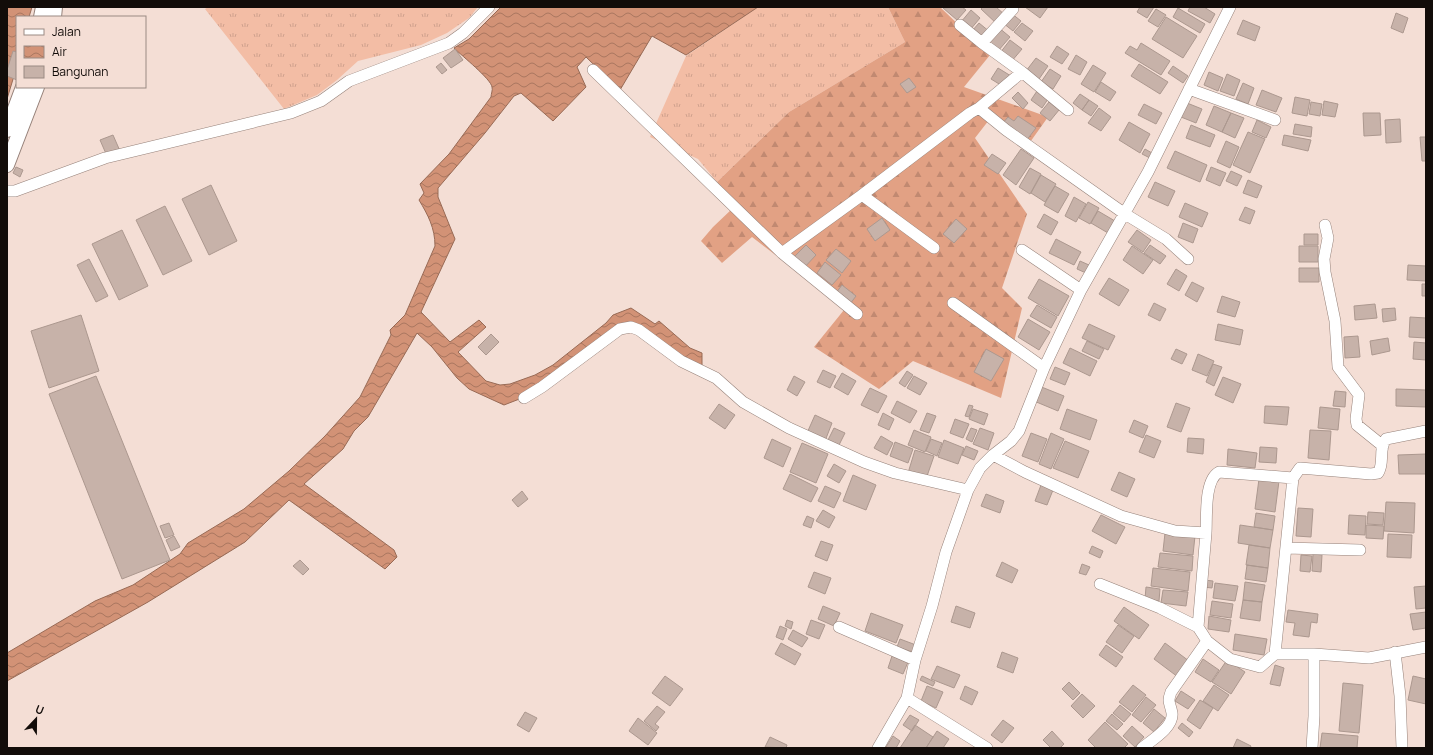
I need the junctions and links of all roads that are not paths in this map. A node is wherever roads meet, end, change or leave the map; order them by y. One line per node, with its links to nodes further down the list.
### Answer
1 (489, 7): 16 (street)
2 (1230, 7): 10 (street)
3 (1013, 9): 5 (street)
4 (960, 25): 5 (street)
5 (982, 43): 7 (street)
6 (593, 70): 22 (street)
7 (1022, 72): 11 (street); 12 (street)
8 (23, 88): 14 (street)
9 (37, 88): 15 (street)
10 (1189, 89): 13 (street); 18 (street)
11 (979, 108): 17 (street); 18 (street)
12 (1068, 110)
13 (1275, 120)
14 (7, 130)
15 (7, 165)
16 (7, 191)
17 (862, 195): 20 (street); 22 (street)
18 (1124, 214): 23 (street); 24 (street)
19 (1325, 225): 30 (street)
20 (934, 248)
21 (1022, 250): 24 (street)
22 (782, 253): 26 (street)
23 (1188, 259)
24 (1081, 290): 27 (street)
25 (953, 303): 27 (street)
26 (857, 314)
27 (1044, 368): 31 (street)
28 (524, 398): 33 (street)
29 (1426, 431): 30 (street)
30 (1383, 446): 32 (street)
31 (993, 455): 33 (street); 34 (street)
32 (1293, 478): 34 (street); 35 (street)
33 (968, 490): 45 (street)
34 (1206, 533): 39 (street)
35 (1286, 548): 36 (street); 43 (street)
36 (1360, 550)
37 (1100, 584): 39 (street)
38 (839, 627): 45 (street)
39 (1198, 628): 40 (street)
40 (1207, 641): 43 (street); 49 (street)
41 (1426, 647): 42 (street)
42 (1395, 652): 44 (street); 51 (street)
43 (1275, 654): 44 (street)
44 (1314, 654): 50 (street)
45 (915, 660): 46 (street)
46 (907, 698): 47 (street); 48 (street)
47 (878, 748)
48 (987, 748)
49 (1142, 748)
50 (1312, 748)
51 (1402, 748)

